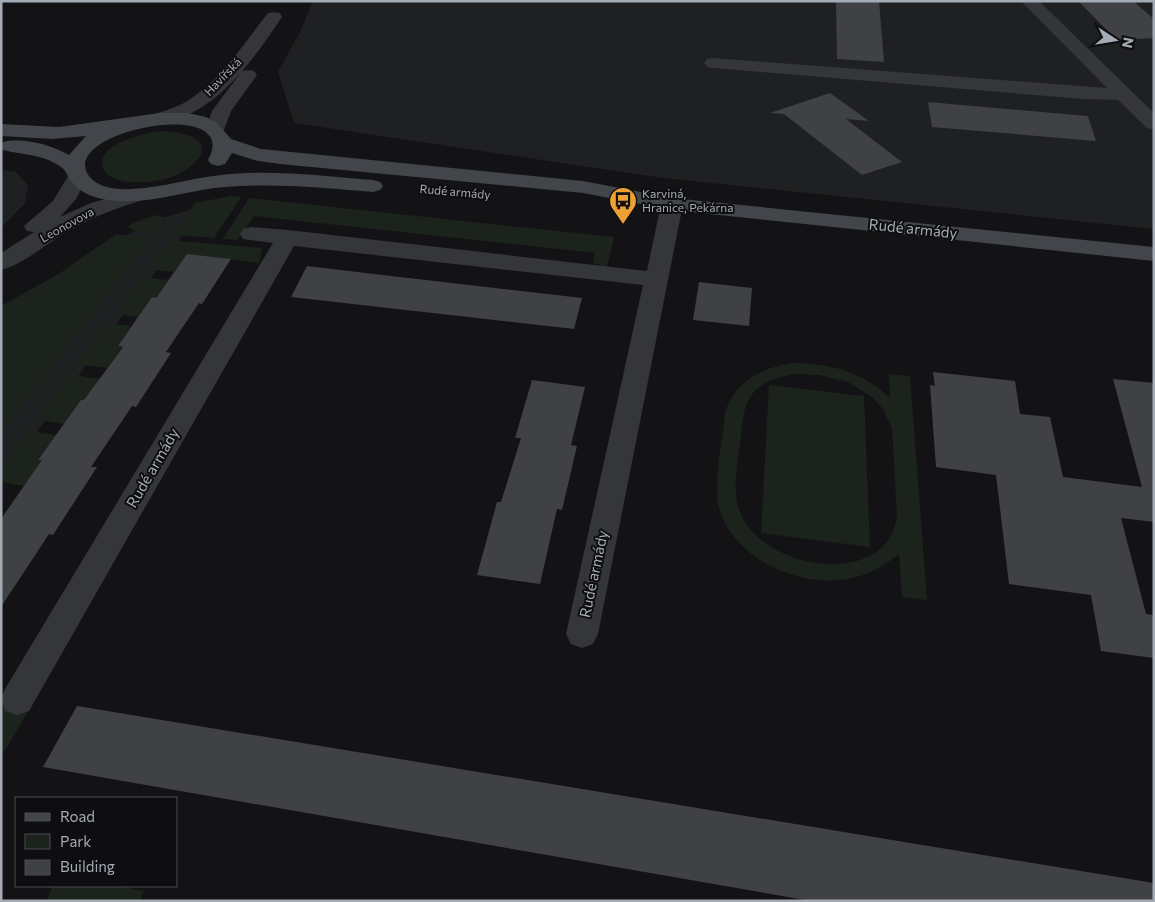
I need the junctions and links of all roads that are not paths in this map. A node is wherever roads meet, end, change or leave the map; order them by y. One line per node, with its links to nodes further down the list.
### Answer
1 (1029, 1): 4 (street)
2 (277, 9): 5 (street, Havířská); 9 (street, Havířská)
3 (714, 63): 4 (street)
4 (1122, 94): 6 (street)
5 (159, 118): 7 (main road, Rudé armády); 9 (main road, Rudé armády)
6 (1154, 124)
7 (126, 125): 8 (main road, Rudé armády); 11 (main road, Rudé armády)
8 (1, 130)
9 (219, 137): 12 (main road, Rudé armády); 14 (main road, Rudé armády)
10 (1, 145): 11 (main road, Rudé armády)
11 (76, 173): 13 (main road, Rudé armády); 17 (street, Leonovova)
12 (178, 187): 13 (main road, Rudé armády); 14 (main road, Rudé armády)
13 (136, 196): 19 (street, Leonovova)
14 (672, 204): 18 (main road, Rudé armády); 20 (street, Rudé armády)
15 (251, 234): 16 (street)
16 (288, 237): 20 (street); 22 (street, Rudé armády)
17 (1, 248)
18 (1154, 254)
19 (1, 263)
20 (655, 279): 21 (street, Rudé armády)
21 (582, 634)
22 (17, 700)

